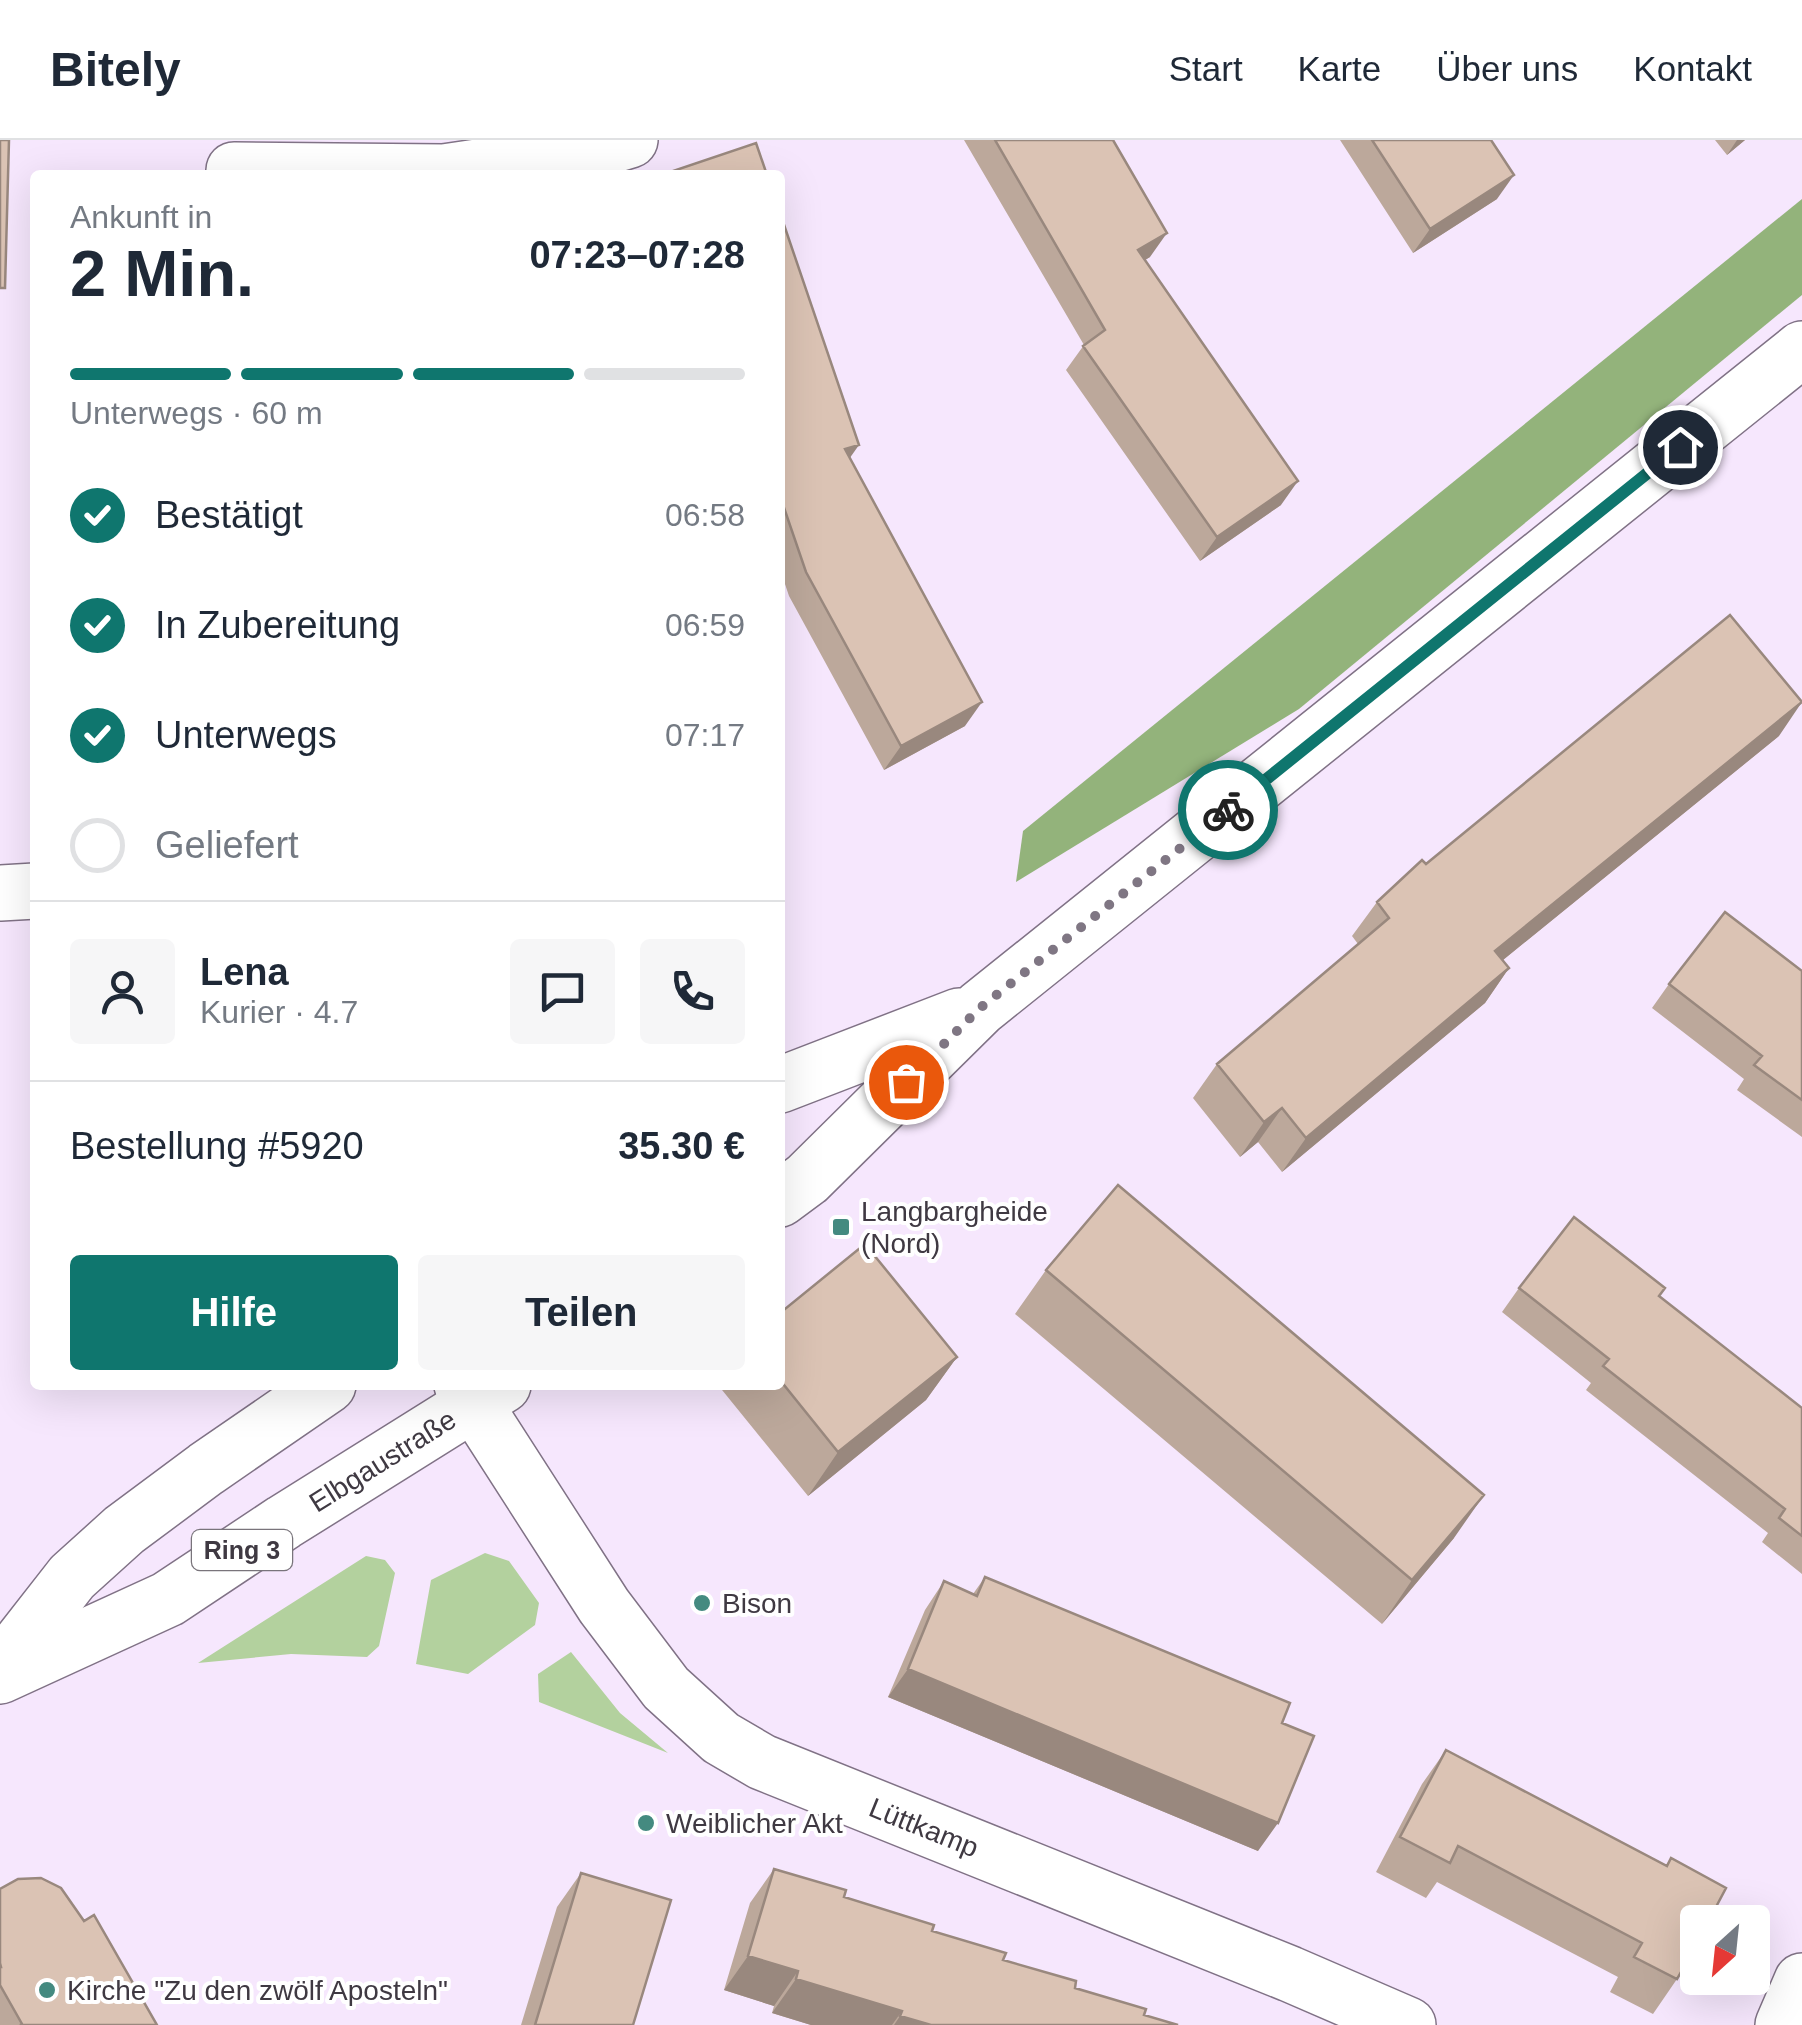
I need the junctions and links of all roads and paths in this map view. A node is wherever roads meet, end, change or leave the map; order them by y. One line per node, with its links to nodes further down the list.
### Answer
1 (630, 140): 4 (main road)
2 (234, 162): 3 (main road)
3 (402, 170)
4 (457, 170)
5 (1802, 349): 8 (main road)
6 (30, 891): 7 (main road)
7 (0, 894)
8 (980, 1008): 9 (main road); 10 (main road)
9 (785, 1082)
10 (785, 1195)
11 (321, 1390): 13 (main road, Elbgaustraße / Ring 3)
12 (480, 1391): 13 (main road, Elbgaustraße / Ring 3); 15 (main road, Lüttkamp)
13 (0, 1673)
14 (1802, 1981): 16 (main road)
15 (1408, 2025)
16 (1783, 2025)

